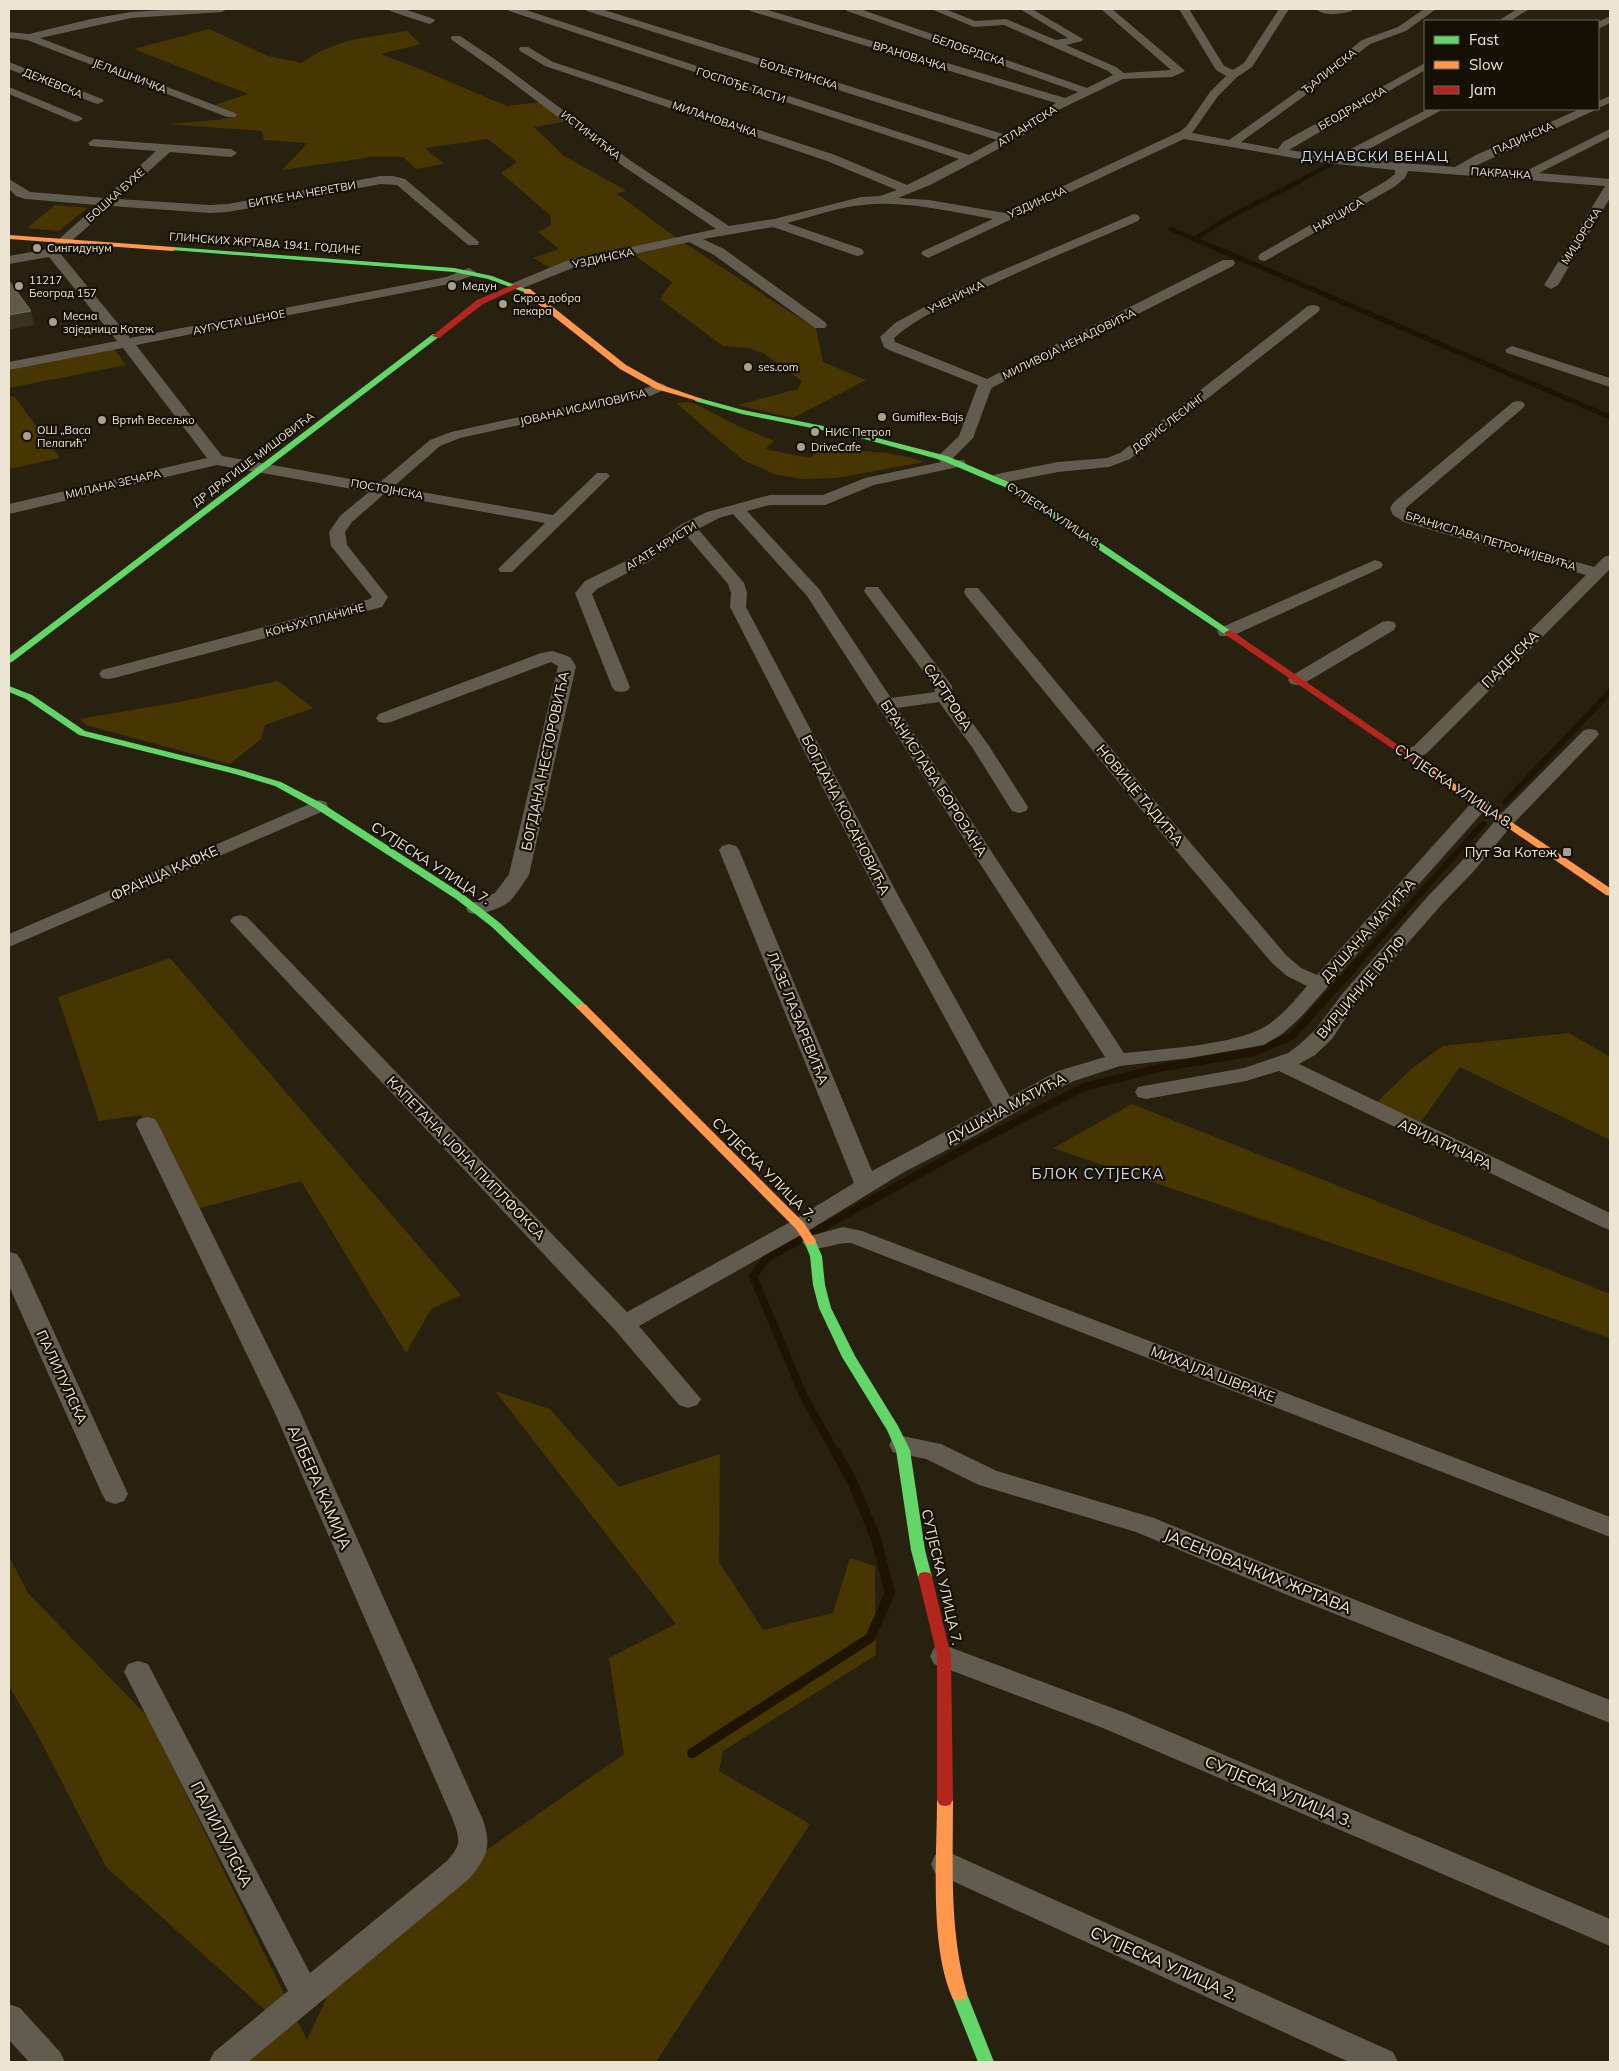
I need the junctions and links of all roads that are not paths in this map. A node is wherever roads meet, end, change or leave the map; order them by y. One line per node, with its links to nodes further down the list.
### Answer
1 (222, 9): 16 (street)
2 (394, 9): 19 (street)
3 (514, 9): 46 (street, ГОСПОЂЕ ТАСТИ)
4 (591, 9): 40 (street, БОЉЕТИНСКА)
5 (754, 9): 33 (street, ВРАНОВАЧКА)
6 (851, 9): 31 (street, БЕЛОБРДСКА)
7 (936, 9): 24 (street)
8 (1025, 9): 24 (street)
9 (1106, 9): 29 (street, АТЛАНТСКА)
10 (1184, 9): 28 (street)
11 (1284, 9): 28 (street, УЗДИНСКА)
12 (1321, 9): 13 (street)
13 (1348, 9)
14 (1431, 9): 42 (street, ЂАЛИНСКА)
15 (1524, 9): 18 (street)
16 (130, 12): 22 (street)
17 (1610, 19): 20 (street)
18 (1505, 20)
19 (430, 21)
20 (1599, 25)
21 (9, 35): 22 (street)
22 (29, 37): 36 (street, ЈЕЛАШНИЧКА)
23 (456, 38): 59 (street, ИСТИНИЋКА)
24 (1054, 44): 29 (street)
25 (524, 49): 53 (street, МИЛАНОВАЧКА)
26 (9, 65): 32 (street, ДЕЖЕВСКА)
27 (1424, 67): 44 (street, БЕОДРАНСКА)
28 (1233, 75): 39 (street, УЗДИНСКА)
29 (1121, 76): 31 (street, АТЛАНТСКА)
30 (9, 90): 37 (street)
31 (1087, 92): 33 (street, АТЛАНТСКА)
32 (98, 101)
33 (1065, 102): 40 (street, АТЛАНТСКА)
34 (1434, 110): 47 (street)
35 (1587, 110): 49 (street, ПАДИНСКА)
36 (231, 115)
37 (77, 119)
38 (1610, 133): 50 (street)
39 (1183, 135): 42 (street, ПАКРАЧКА); 56 (street, УЗДИНСКА)
40 (1007, 139): 46 (street, АТЛАНТСКА)
41 (94, 143): 43 (street, БОШКА БУХЕ)
42 (1231, 144): 44 (street, ПАКРАЧКА)
43 (167, 148): 45 (street, БОШКА БУХЕ); 55 (street, БОШКА БУХЕ)
44 (1281, 152): 47 (street, ПАКРАЧКА)
45 (232, 153)
46 (970, 159): 53 (street, АТЛАНТСКА)
47 (1337, 160): 48 (street, ПАКРАЧКА)
48 (1402, 167): 49 (street, ПАКРАЧКА); 67 (street, НАРЦИСА)
49 (1459, 170): 50 (street, ПАКРАЧКА)
50 (1528, 175): 52 (street, ПАКРАЧКА)
51 (9, 183): 55 (street, БИТКЕ НА НЕРЕТВИ)
52 (1609, 183): 71 (street, МИЏОРСКА)
53 (906, 189): 54 (street, АТЛАНТСКА)
54 (882, 200): 56 (street, УЗДИНСКА); 58 (street, УЗДИНСКА)
55 (108, 203): 62 (street, БОШКА БУХЕ); 63 (street, БИТКЕ НА НЕРЕТВИ)
56 (1004, 217): 66 (street)
57 (1134, 218): 79 (street, УЧЕНИЧКА)
58 (774, 223): 59 (street, УЗДИНСКА); 65 (street)
59 (726, 230): 61 (street, УЗДИНСКА)
60 (9, 237): 62 (street, ГЛИНСКИХ ЖРТАВА 1941. ГОДИНЕ)
61 (691, 238): 72 (street, УЗДИНСКА); 74 (street)
62 (63, 241): 64 (street, БОШКА БУХЕ); 70 (street, ГЛИНСКИХ ЖРТАВА 1941. ГОДИНЕ)
63 (473, 242)
64 (52, 252): 68 (street); 75 (street)
65 (857, 252)
66 (928, 254)
67 (1265, 258)
68 (9, 260)
69 (1228, 263): 79 (street, МИЛИВОЈА НЕНАДОВИЋА)
70 (469, 272): 72 (street, ГЛИНСКИХ ЖРТАВА 1941. ГОДИНЕ); 75 (street, АУГУСТА ШЕНОЕ)
71 (1551, 284)
72 (518, 286): 80 (street, ЈОВАНА ИСАИЛОВИЋА); 84 (street, ДР ДРАГИШЕ МИШОВИЋА)
73 (1313, 309): 86 (street, ДОРИС ЛЕСИНГ)
74 (820, 325)
75 (127, 343): 77 (street, АУГУСТА ШЕНОЕ); 82 (street)
76 (1512, 350): 78 (street)
77 (9, 366)
78 (1610, 383)
79 (988, 384): 83 (street, МИЛИВОЈА НЕНАДОВИЋА)
80 (659, 388): 83 (street, СУТЈЕСКА УЛИЦА 8.); 87 (street, ЈОВАНА ИСАИЛОВИЋА)
81 (1518, 405): 95 (street, БРАНИСЛАВА ПЕТРОНИЈЕВИЋА)
82 (217, 460): 84 (street, ПОСТОЈНСКА); 89 (street, МИЛАНА ЗЕЧАРА)
83 (951, 460): 86 (street, СУТЈЕСКА УЛИЦА 8.); 88 (street, АГАТЕ КРИСТИ)
84 (263, 468): 87 (street, ПОСТОЈНСКА); 100 (street, ДР ДРАГИШЕ МИШОВИЋА)
85 (602, 476): 90 (street)
86 (997, 479): 99 (street, СУТЈЕСКА УЛИЦА 8.)
87 (381, 488): 90 (street, ПОСТОЈНСКА); 101 (street, КОЊУХ ПЛАНИНЕ)
88 (736, 508): 91 (street, АГАТЕ КРИСТИ); 106 (street, БРАНИСЛАВА БОРОЗАНА)
89 (9, 509)
90 (556, 520): 94 (street)
91 (688, 528): 103 (street, АГАТЕ КРИСТИ); 123 (street, БОГДАНА КОСАНОВИЋА)
92 (1610, 560): 95 (street, ПАДЕЈСКА)
93 (1375, 565): 99 (street)
94 (506, 569)
95 (1597, 573): 109 (street, ПАДЕЈСКА)
96 (872, 590): 105 (street, САРТРОВА)
97 (972, 592): 119 (street, НОВИЦЕ ТАДИЋА)
98 (1388, 626): 102 (street)
99 (1226, 632): 102 (street, СУТЈЕСКА УЛИЦА 8.)
100 (9, 660)
101 (108, 674)
102 (1297, 680): 109 (street, СУТЈЕСКА УЛИЦА 8.)
103 (620, 688)
104 (9, 689): 111 (street, СУТЈЕСКА УЛИЦА 7.)
105 (944, 696): 106 (street); 112 (street, САРТРОВА)
106 (887, 704): 120 (street, БРАНИСЛАВА БОРОЗАНА)
107 (386, 718): 116 (street, БОГДАНА НЕСТОРОВИЋА)
108 (1590, 734): 113 (street, ВИРЏИНИЈЕ ВУЛФ)
109 (1408, 755): 110 (street, СУТЈЕСКА УЛИЦА 8.)
110 (1480, 804): 113 (street, СУТЈЕСКА УЛИЦА 8.); 119 (street, ДУШАНА МАТИЋА)
111 (319, 806): 116 (street, СУТЈЕСКА УЛИЦА 7.); 118 (street, ФРАНЦА КАФКЕ)
112 (1019, 806)
113 (1505, 822): 115 (street, СУТЈЕСКА УЛИЦА 8.); 121 (street, ВИРЏИНИЈЕ ВУЛФ)
114 (729, 850): 125 (street, ЛАЗЕ ЛАЗАРЕВИЋА)
115 (1610, 893)
116 (476, 909): 127 (street, СУТЈЕСКА УЛИЦА 7.)
117 (240, 921): 129 (street, КАПЕТАНА ЏОНА ПИПЛФОКСА)
118 (9, 941)
119 (1320, 984): 120 (street, ДУШАНА МАТИЋА)
120 (1118, 1060): 123 (street, ДУШАНА МАТИЋА)
121 (1280, 1064): 122 (street, ВИРЏИНИЈЕ ВУЛФ); 126 (street, АВИЈАТИЧАРА)
122 (1146, 1092)
123 (1005, 1108): 125 (street, ДУШАНА МАТИЋА)
124 (146, 1124): 139 (street, АЛБЕРА КАМИЈА)
125 (867, 1186): 127 (street, ДУШАНА МАТИЋА)
126 (1610, 1222)
127 (807, 1234): 129 (street, ДУШАНА МАТИЋА); 131 (street, СУТЈЕСКА УЛИЦА 7.); 133 (street, МИХАЈЛА ШВРАКЕ)
128 (9, 1260): 132 (street, ПАЛИЛУЛСКА)
129 (624, 1324): 130 (street, КАПЕТАНА ЏОНА ПИПЛФОКСА)
130 (688, 1399)
131 (902, 1445): 134 (street, СУТЈЕСКА УЛИЦА 7.); 136 (street, ЈАСЕНОВАЧКИХ ЖРТАВА)
132 (115, 1494)
133 (1610, 1528)
134 (944, 1656): 137 (street, СУТЈЕСКА УЛИЦА 7.); 138 (street, СУТЈЕСКА УЛИЦА 3.)
135 (138, 1672): 139 (street, ПАЛИЛУЛСКА)
136 (1610, 1712)
137 (946, 1864): 143 (street, СУТЈЕСКА УЛИЦА 7.); 144 (street, СУТЈЕСКА УЛИЦА 2.)
138 (1610, 1933)
139 (306, 1995): 142 (street)
140 (9, 2018): 141 (street)
141 (49, 2062)
142 (225, 2062)
143 (986, 2062)
144 (1382, 2062)

